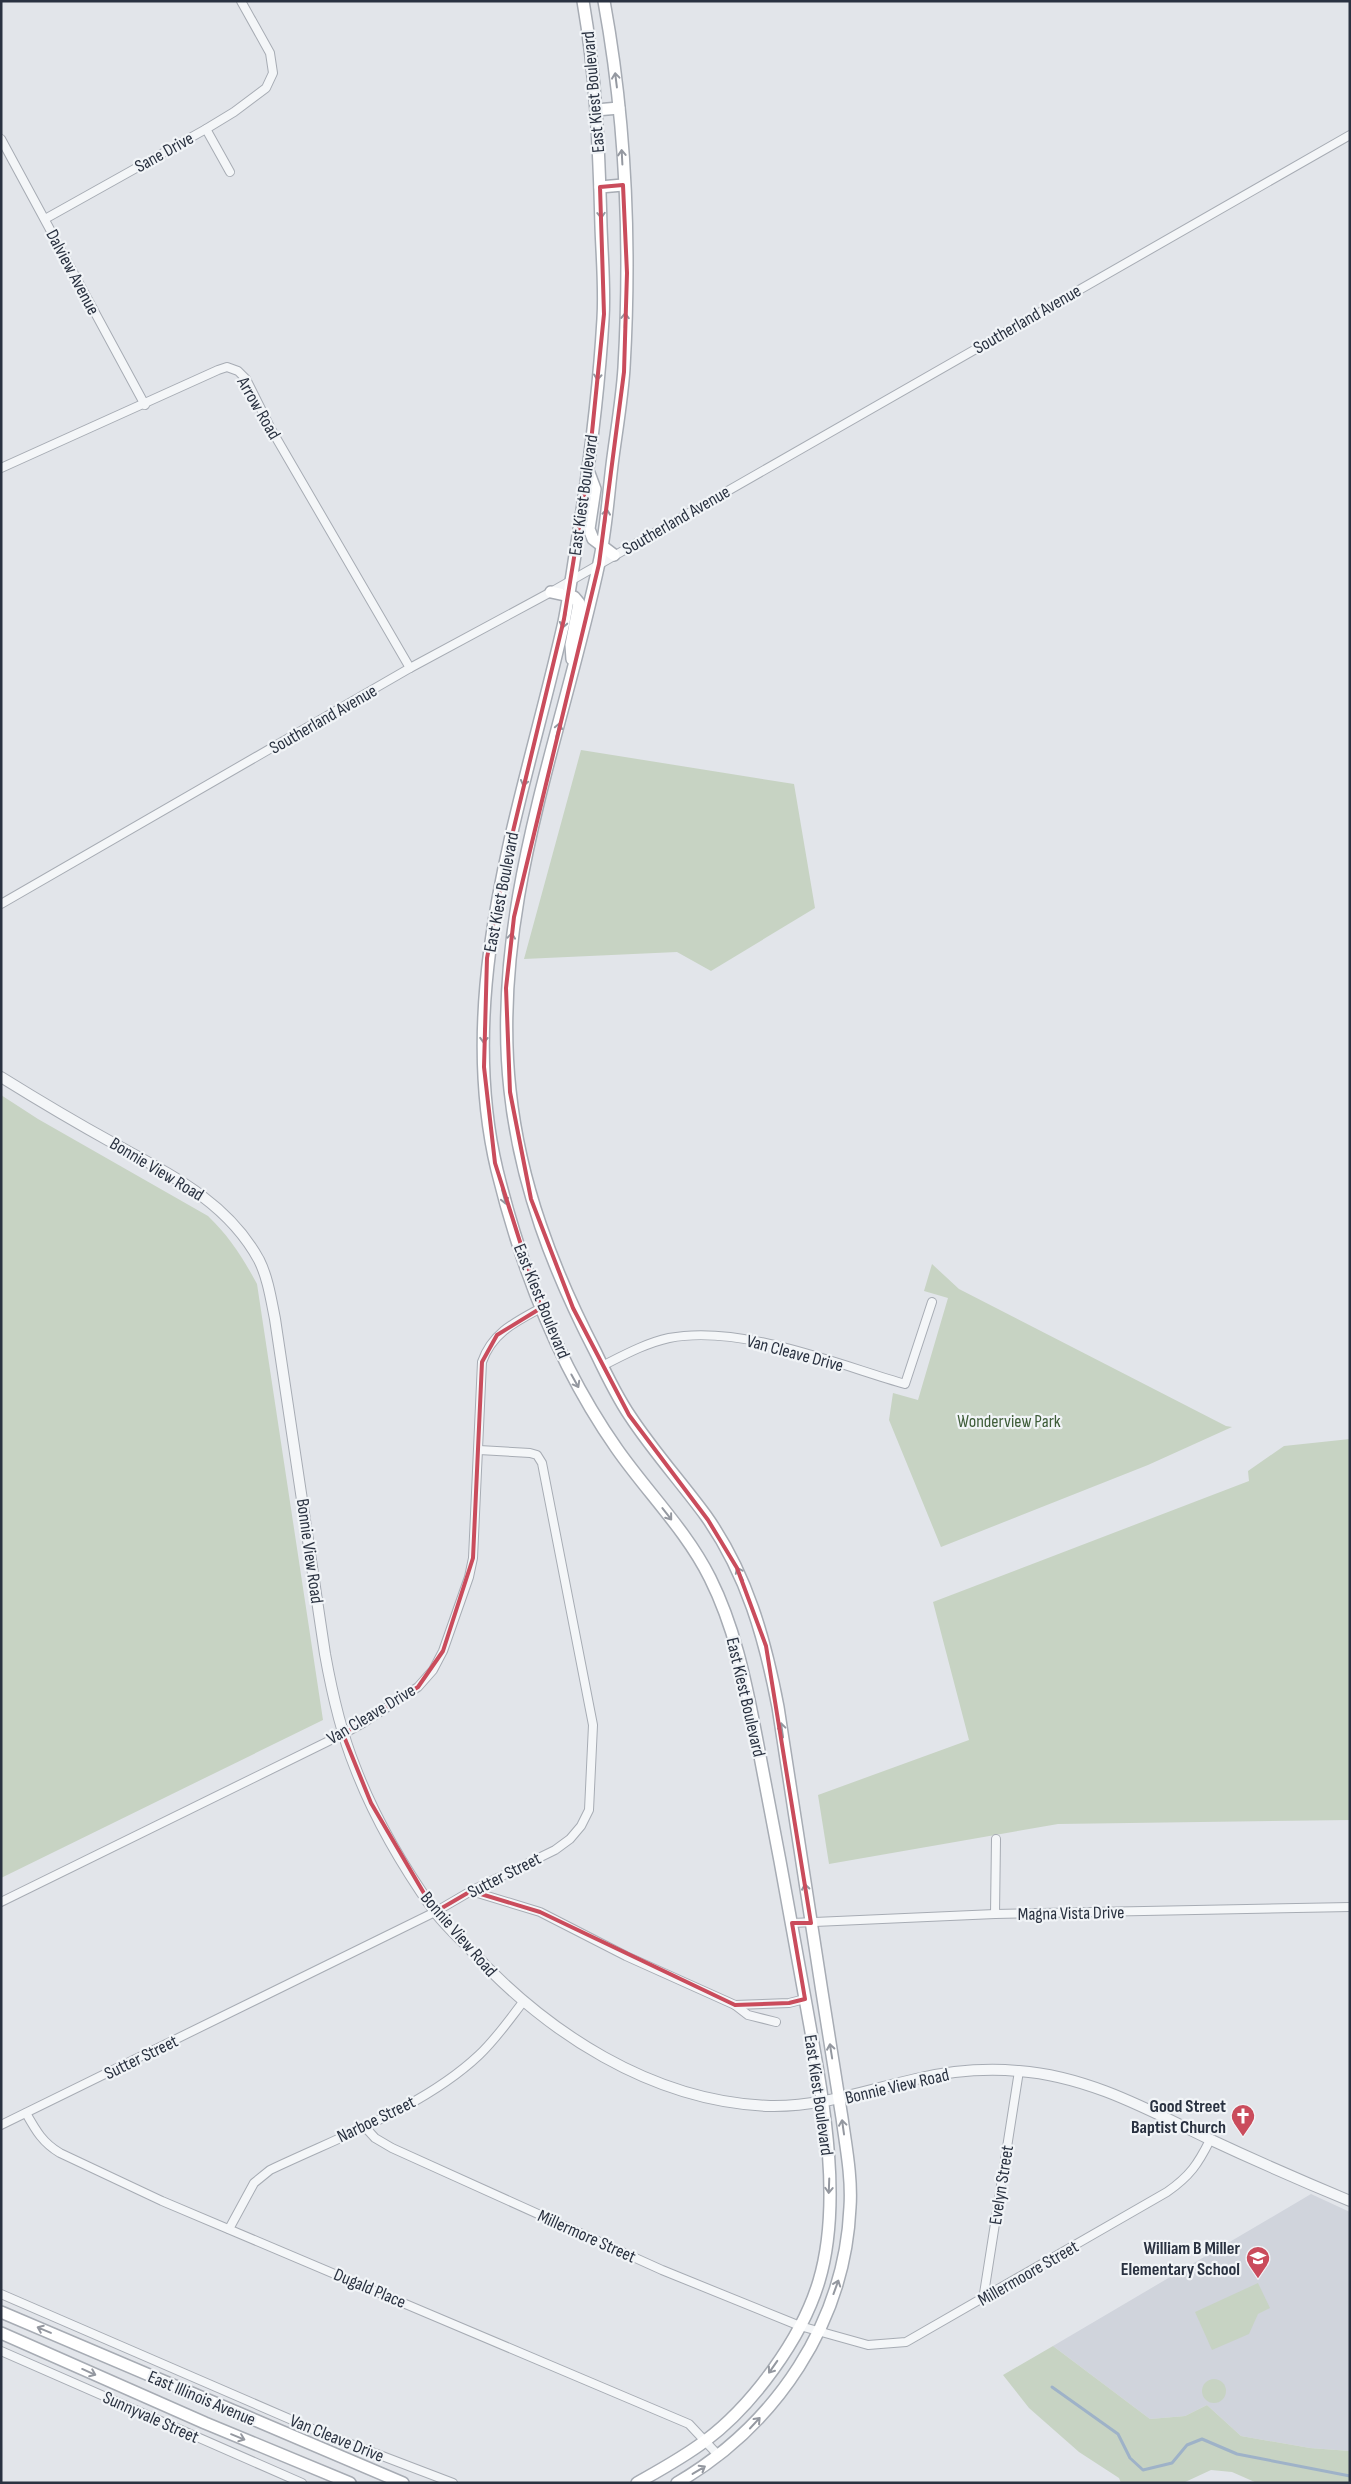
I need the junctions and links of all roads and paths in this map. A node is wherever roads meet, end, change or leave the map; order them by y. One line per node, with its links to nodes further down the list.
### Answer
1 (240, 1): 8 (street, Sane Drive)
2 (583, 1): 5 (main road, East Kiest Boulevard)
3 (604, 1): 4 (main road, East Kiest Boulevard)
4 (611, 38): 5 (main road); 6 (main road, East Kiest Boulevard, one-way to 4)
5 (590, 40): 7 (main road, East Kiest Boulevard)
6 (619, 108): 7 (main road); 12 (main road, East Kiest Boulevard, one-way to 6)
7 (596, 110): 13 (main road, East Kiest Boulevard)
8 (206, 129): 11 (street); 14 (street, Sane Drive)
9 (1350, 136): 19 (street, Southerland Avenue)
10 (1, 139): 14 (street, Dalview Avenue)
11 (230, 172)
12 (623, 185): 13 (main road); 18 (main road, East Kiest Boulevard, one-way to 12)
13 (600, 187): 17 (main road, East Kiest Boulevard, one-way to 17)
14 (45, 220): 15 (street, Dalview Avenue)
15 (145, 405): 16 (street, Arrow Road); 24 (street, Arrow Road)
16 (1, 468)
17 (588, 472): 18 (main road); 21 (main road, East Kiest Boulevard)
18 (602, 546): 19 (main road); 20 (main road, East Kiest Boulevard)
19 (614, 555): 20 (street, Southerland Avenue)
20 (599, 564): 21 (street, Southerland Avenue); 25 (main road, East Kiest Boulevard)
21 (571, 580): 22 (street, Southerland Avenue); 23 (main road, East Kiest Boulevard)
22 (551, 592): 23 (main road); 24 (street, Southerland Avenue)
23 (568, 596): 25 (main road); 27 (main road, East Kiest Boulevard, one-way to 27)
24 (410, 668): 26 (street, Southerland Avenue)
25 (573, 669): 28 (main road, East Kiest Boulevard, one-way to 25)
26 (1, 904)
27 (486, 988): 28 (main road); 31 (main road, East Kiest Boulevard, one-way to 31)
28 (506, 988): 32 (main road, East Kiest Boulevard)
29 (1, 1077): 34 (street, Bonnie View Road)
30 (932, 1302): 32 (street, Van Cleave Drive)
31 (540, 1308): 33 (street, Van Cleave Drive); 41 (main road, East Kiest Boulevard, one-way to 41)
32 (602, 1366): 42 (main road, East Kiest Boulevard, one-way to 32)
33 (479, 1450): 34 (street, Van Cleave Drive); 36 (street, Sutter Street)
34 (343, 1734): 37 (street, Van Cleave Drive); 39 (street, Bonnie View Road)
35 (996, 1839): 40 (street)
36 (471, 1891): 39 (street, Sutter Street); 45 (street)
37 (1, 1902)
38 (1350, 1907): 40 (street, Magna Vista Drive)
39 (435, 1912): 44 (street, Bonnie View Road); 50 (street, Sutter Street)
40 (995, 1914): 42 (street, Magna Vista Drive)
41 (792, 1923): 42 (street, Magna Vista Drive); 43 (main road, East Kiest Boulevard)
42 (811, 1923): 48 (main road, East Kiest Boulevard, one-way to 42)
43 (804, 1999): 45 (street); 49 (main road, East Kiest Boulevard)
44 (523, 2002): 49 (street, Bonnie View Road); 52 (street, Narboe Street)
45 (735, 2005): 46 (street)
46 (776, 2022)
47 (1019, 2071): 48 (street, Bonnie View Road); 53 (street, Bonnie View Road); 57 (street, Evelyn Street)
48 (839, 2100): 49 (street, Bonnie View Road); 61 (main road, East Kiest Boulevard, one-way to 48)
49 (821, 2102): 59 (main road, East Kiest Boulevard, one-way to 59)
50 (26, 2114): 51 (street, Sutter Street); 55 (street, Dugald Place)
51 (1, 2126)
52 (364, 2126): 55 (street, Narboe Street); 59 (street, Millermore Street)
53 (1210, 2140): 54 (street, Bonnie View Road); 57 (street, Millermoore Street)
54 (1350, 2201)
55 (229, 2229): 65 (street, Dugald Place)
56 (1, 2294): 70 (street, Van Cleave Drive)
57 (983, 2300): 61 (street, Millermoore Street)
58 (1, 2312): 63 (main road, East Illinois Avenue, one-way to 58)
59 (800, 2326): 61 (street, Millermore Street); 65 (main road, East Kiest Boulevard, one-way to 65)
60 (1, 2333): 64 (main road, East Illinois Avenue, one-way to 64)
61 (818, 2333): 66 (main road, East Kiest Boulevard, one-way to 61)
62 (1, 2351): 67 (street, Sunnyvale Street)
63 (214, 2402): 64 (main road); 69 (main road, East Illinois Avenue)
64 (205, 2423): 68 (main road, East Illinois Avenue, one-way to 68)
65 (706, 2440): 66 (street, Dugald Place); 71 (main road, East Kiest Boulevard)
66 (719, 2456): 72 (main road, East Kiest Boulevard, one-way to 66)
67 (302, 2483)
68 (350, 2483)
69 (403, 2483)
70 (453, 2483)
71 (637, 2483)
72 (677, 2483)

